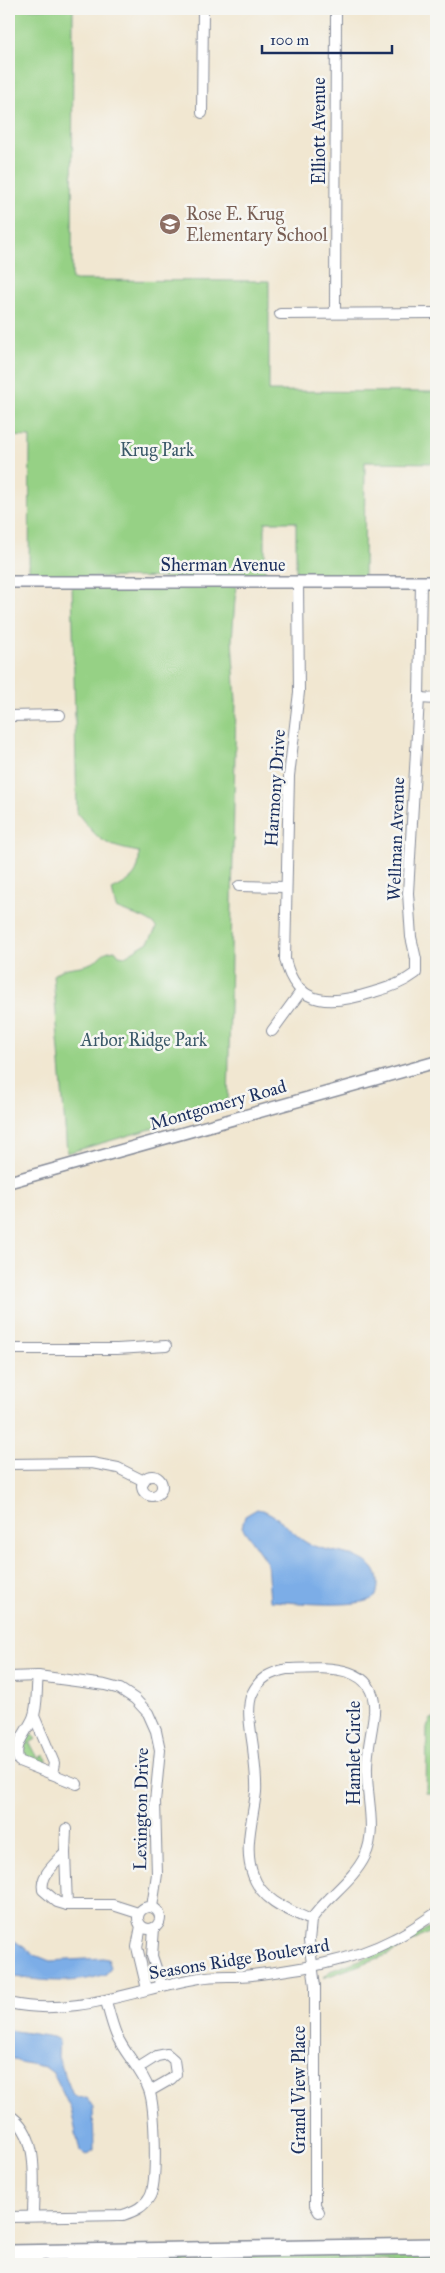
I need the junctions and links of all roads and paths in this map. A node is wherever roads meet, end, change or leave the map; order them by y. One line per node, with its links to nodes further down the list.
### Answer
1 (203, 9): 3 (street)
2 (336, 9): 4 (street, Elliott Avenue)
3 (202, 113)
4 (335, 313): 5 (street); 6 (street)
5 (436, 313)
6 (280, 314)
7 (9, 582): 10 (street, Sherman Avenue)
8 (421, 582): 9 (street, Sherman Avenue); 10 (street, Sherman Avenue); 11 (street, Wellman Avenue)
9 (436, 582)
10 (298, 583): 16 (street, Harmony Drive)
11 (419, 698): 12 (street); 17 (street, Wellman Avenue)
12 (436, 699)
13 (60, 715): 14 (street)
14 (9, 716)
15 (239, 886): 16 (street)
16 (286, 887): 17 (street, Harmony Drive)
17 (302, 990): 18 (street)
18 (272, 1031)
19 (436, 1062): 20 (street, Montgomery Road)
20 (9, 1182)
21 (166, 1346): 22 (street)
22 (9, 1349)
23 (9, 1464): 24 (street)
24 (144, 1482)
25 (38, 1676): 26 (street, Lexington Drive); 27 (street); 33 (street, Lexington Drive)
26 (9, 1677)
27 (34, 1716): 28 (street); 28 (street)
28 (52, 1774): 29 (street)
29 (77, 1784)
30 (66, 1829): 31 (street)
31 (65, 1853): 32 (street); 32 (street)
32 (67, 1905): 34 (street)
33 (152, 1907): 34 (street); 38 (street, Lexington Drive)
34 (138, 1913): 37 (street)
35 (436, 1913): 39 (street, Seasons Ridge Boulevard)
36 (311, 1920): 36 (street, Hamlet Circle); 39 (street)
37 (141, 1926): 38 (street); 41 (street)
38 (154, 1928): 40 (street, Lexington Drive)
39 (311, 1967): 40 (street, Seasons Ridge Boulevard); 47 (street, Grand View Place)
40 (162, 1986): 41 (street, Seasons Ridge Boulevard)
41 (147, 1989): 42 (street, Seasons Ridge Boulevard)
42 (106, 2001): 43 (street, Seasons Ridge Boulevard); 44 (street)
43 (9, 2003)
44 (138, 2068): 45 (street); 45 (street)
45 (150, 2090): 48 (street)
46 (9, 2115): 48 (street)
47 (319, 2212)
48 (33, 2216): 49 (street)
49 (9, 2217)
50 (436, 2246): 51 (main road)
51 (9, 2253)

